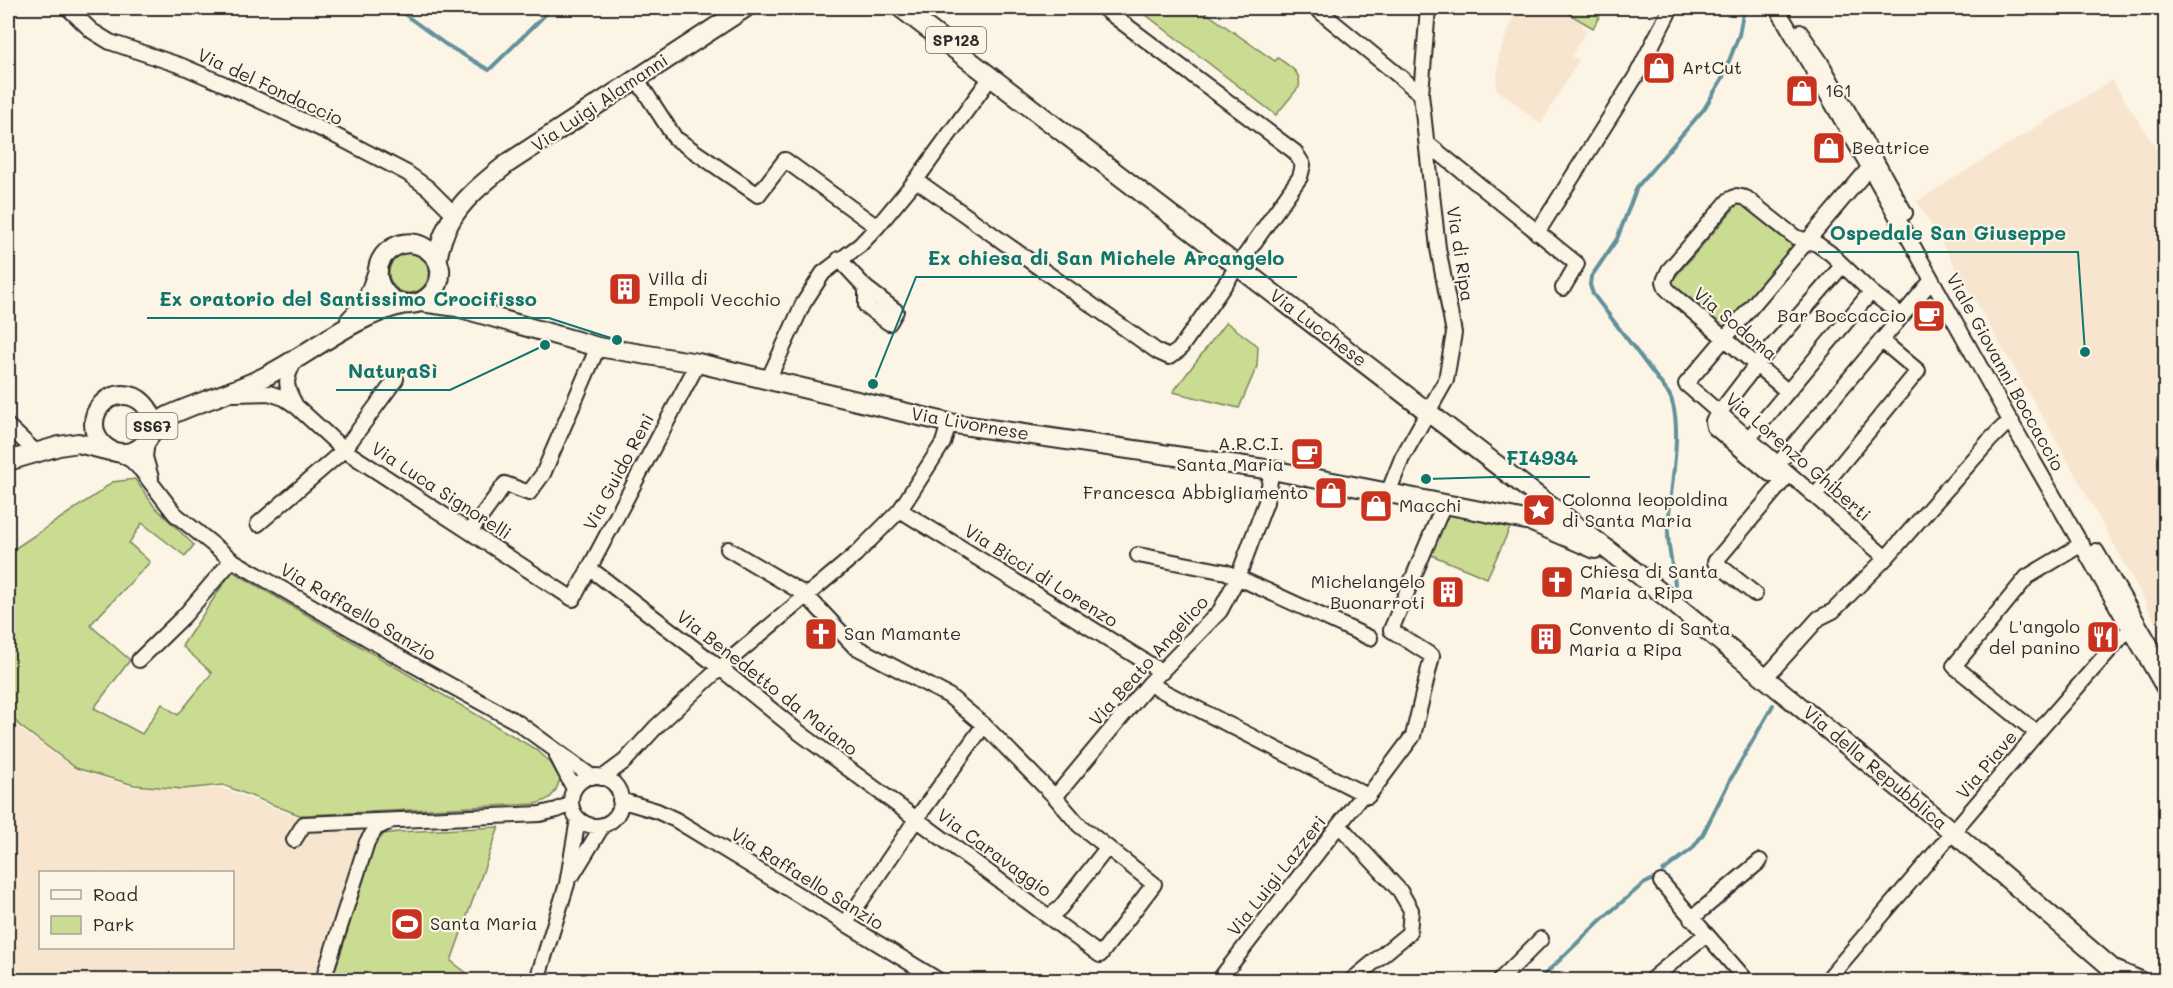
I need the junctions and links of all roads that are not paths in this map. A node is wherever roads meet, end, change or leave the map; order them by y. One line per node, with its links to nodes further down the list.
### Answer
1 (68, 8): 16 (street, Via del Fondaccio)
2 (741, 8): 11 (main road, Via Luigi Alamanni)
3 (901, 8): 10 (main road, Via Lucchese)
4 (918, 8): 10 (main road, SP128)
5 (1103, 8): 24 (street)
6 (1316, 8): 12 (street)
7 (1428, 8): 12 (street, Via di Ripa)
8 (1671, 8): 18 (street)
9 (1778, 8): 14 (street, Viale Giovanni Boccaccio); 86 (street, Viale Giovanni Boccaccio)
10 (991, 77): 15 (street); 24 (main road, Via Lucchese)
11 (636, 78): 16 (main road, Via Luigi Alamanni); 17 (street)
12 (1421, 94): 13 (street, Via di Ripa)
13 (1427, 143): 18 (street); 46 (street, Via di Ripa)
14 (1869, 168): 19 (street); 26 (street, Viale Giovanni Boccaccio)
15 (916, 180): 17 (street); 24 (street)
16 (457, 208): 20 (main road, Via Luigi Alamanni); 21 (main road, Via Luigi Alamanni)
17 (877, 227): 22 (street)
18 (1537, 233): 28 (street)
19 (1808, 240): 23 (street); 33 (street); 33 (street, Via Sodoma)
20 (412, 242): 21 (main road); 25 (main road, Via Livornese / SS67)
21 (437, 260): 30 (main road)
22 (839, 260): 27 (street); 40 (street)
23 (1842, 266): 29 (street); 38 (street)
24 (1237, 267): 46 (main road, Via Lucchese)
25 (378, 271): 30 (main road, Via Livornese); 32 (main road, Via Livornese / SS67)
26 (1932, 280): 31 (street); 49 (street, Viale Giovanni Boccaccio)
27 (866, 288)
28 (1563, 288)
29 (1871, 292): 31 (street); 41 (street)
30 (413, 303): 32 (main road, Via Livornese / SS67); 35 (main road, Via Livornese)
31 (1902, 316): 34 (street)
32 (340, 330): 36 (main road, Via Livornese / SS67)
33 (1724, 339): 38 (street, Via Sodoma); 48 (street, Via Lorenzo Ghiberti)
34 (1881, 340): 59 (street); 64 (street)
35 (598, 347): 37 (main road, Via Livornese); 70 (street)
36 (295, 360): 42 (main road, Via Livornese / SS67); 45 (street)
37 (698, 363): 40 (main road, Via Livornese); 81 (street, Via Guido Reni)
38 (1756, 365): 41 (street, Via Sodoma); 48 (street)
39 (396, 379): 55 (street)
40 (768, 380): 50 (main road, Via Livornese)
41 (1787, 391): 53 (street)
42 (217, 397): 44 (main road, Via Livornese / SS67); 45 (street)
43 (139, 400): 44 (main road, Via Livornese / SS67); 47 (main road, Via Livornese / SS67); 52 (main road, SS67)
44 (188, 406): 52 (main road, Via Livornese / SS67)
45 (296, 406): 55 (street, Via Luca Signorelli)
46 (1430, 411): 63 (street, Via di Ripa); 65 (main road, Via Lucchese)
47 (96, 413): 54 (main road, Via Livornese / SS67); 56 (main road, SS67)
48 (1718, 413): 53 (street, Via Lorenzo Ghiberti); 61 (street)
49 (2012, 422): 71 (street, Viale Giovanni Boccaccio); 74 (street)
50 (949, 423): 60 (main road, Via Livornese); 67 (street)
51 (8, 426): 57 (street)
52 (149, 438): 56 (main road, Via Livornese / SS67); 62 (street, Via Raffaello Sanzio)
53 (1749, 438): 59 (street, Via Lorenzo Ghiberti)
54 (59, 446): 56 (main road, Via Livornese / SS67); 57 (main road, Via Livornese / SS67)
55 (345, 450): 69 (street); 70 (street, Via Luca Signorelli)
56 (115, 452): 62 (street, Via Raffaello Sanzio)
57 (37, 453): 58 (main road, Via Livornese / SS67)
58 (8, 461)
59 (1778, 464): 61 (street, Via Lorenzo Ghiberti)
60 (1272, 470): 63 (main road, Via Livornese); 78 (street, Via Beato Angelico)
61 (1789, 474): 64 (street, Via Lorenzo Ghiberti); 79 (street)
62 (157, 491): 75 (street, Via Raffaello Sanzio)
63 (1388, 493): 66 (main road, Via Livornese)
64 (1815, 496): 74 (street, Via Lorenzo Ghiberti)
65 (1542, 501): 68 (main road, Via Livornese); 76 (main road, Via Lucchese)
66 (1444, 504): 68 (main road, Via Livornese); 98 (street, Via Luigi Lazzeri)
67 (900, 510): 80 (street); 87 (street, Via Bicci di Lorenzo)
68 (1526, 520): 76 (main road, Via Livornese)
69 (258, 524)
70 (470, 532): 81 (street, Via Luca Signorelli)
71 (2082, 544): 82 (street, Viale Giovanni Boccaccio); 92 (street)
72 (728, 549): 80 (street)
73 (1138, 555): 78 (street)
74 (1886, 558): 88 (street)
75 (232, 560): 84 (street); 93 (street, Via Raffaello Sanzio)
76 (1622, 560): 88 (main road, Via della Repubblica)
77 (597, 574): 85 (street, Via Benedetto da Maiano)
78 (1238, 577): 83 (street); 87 (street, Via Beato Angelico)
79 (1755, 594)
80 (806, 596): 85 (street); 91 (street)
81 (573, 599)
82 (2131, 631): 90 (street, Viale Giovanni Boccaccio); 92 (street, Via Piave)
83 (1370, 638)
84 (139, 660)
85 (720, 668): 94 (street); 102 (street, Via Benedetto da Maiano)
86 (2166, 671)
87 (1162, 672): 89 (street, Via Beato Angelico)
88 (1766, 677): 107 (main road, Via della Repubblica)
89 (1149, 684): 98 (street); 99 (street, Via Beato Angelico)
90 (2166, 692)
91 (984, 725): 99 (street); 102 (street)
92 (2037, 733): 107 (street, Via Piave)
93 (554, 748): 95 (street, Via Raffaello Sanzio); 96 (street, Via Raffaello Sanzio)
94 (625, 761): 95 (street); 97 (street)
95 (597, 777): 96 (street); 97 (street)
96 (574, 789): 100 (street)
97 (619, 795): 101 (street, Via Raffaello Sanzio); 105 (street)
98 (1366, 795): 106 (street, Via Luigi Lazzeri)
99 (1055, 797): 109 (street)
100 (571, 804): 103 (street); 104 (street)
101 (657, 811): 105 (street); 115 (street, Via Raffaello Sanzio)
102 (916, 818): 113 (street, Via Caravaggio); 115 (street)
103 (578, 819): 105 (street); 112 (street)
104 (394, 820): 108 (street); 119 (street)
105 (608, 822): 112 (street)
106 (1339, 825): 122 (street, Via Luigi Lazzeri); 123 (street)
107 (1954, 833): 118 (main road, Via della Repubblica); 127 (street, Via Piave)
108 (294, 840)
109 (1107, 848): 113 (street); 113 (street, Via Caravaggio)
110 (1760, 861): 114 (street)
111 (1661, 882): 114 (street)
112 (567, 884): 120 (street)
113 (1050, 916)
114 (1691, 919): 116 (street)
115 (845, 924): 121 (street, Via Raffaello Sanzio)
116 (1705, 935): 125 (street); 126 (street)
117 (1541, 939): 124 (street)
118 (2120, 975): 128 (main road, Via della Repubblica)
119 (323, 981)
120 (537, 981)
121 (938, 981)
122 (1219, 981)
123 (1352, 981)
124 (1500, 981)
125 (1650, 981)
126 (1746, 981)
127 (1827, 981)
128 (2138, 981)

